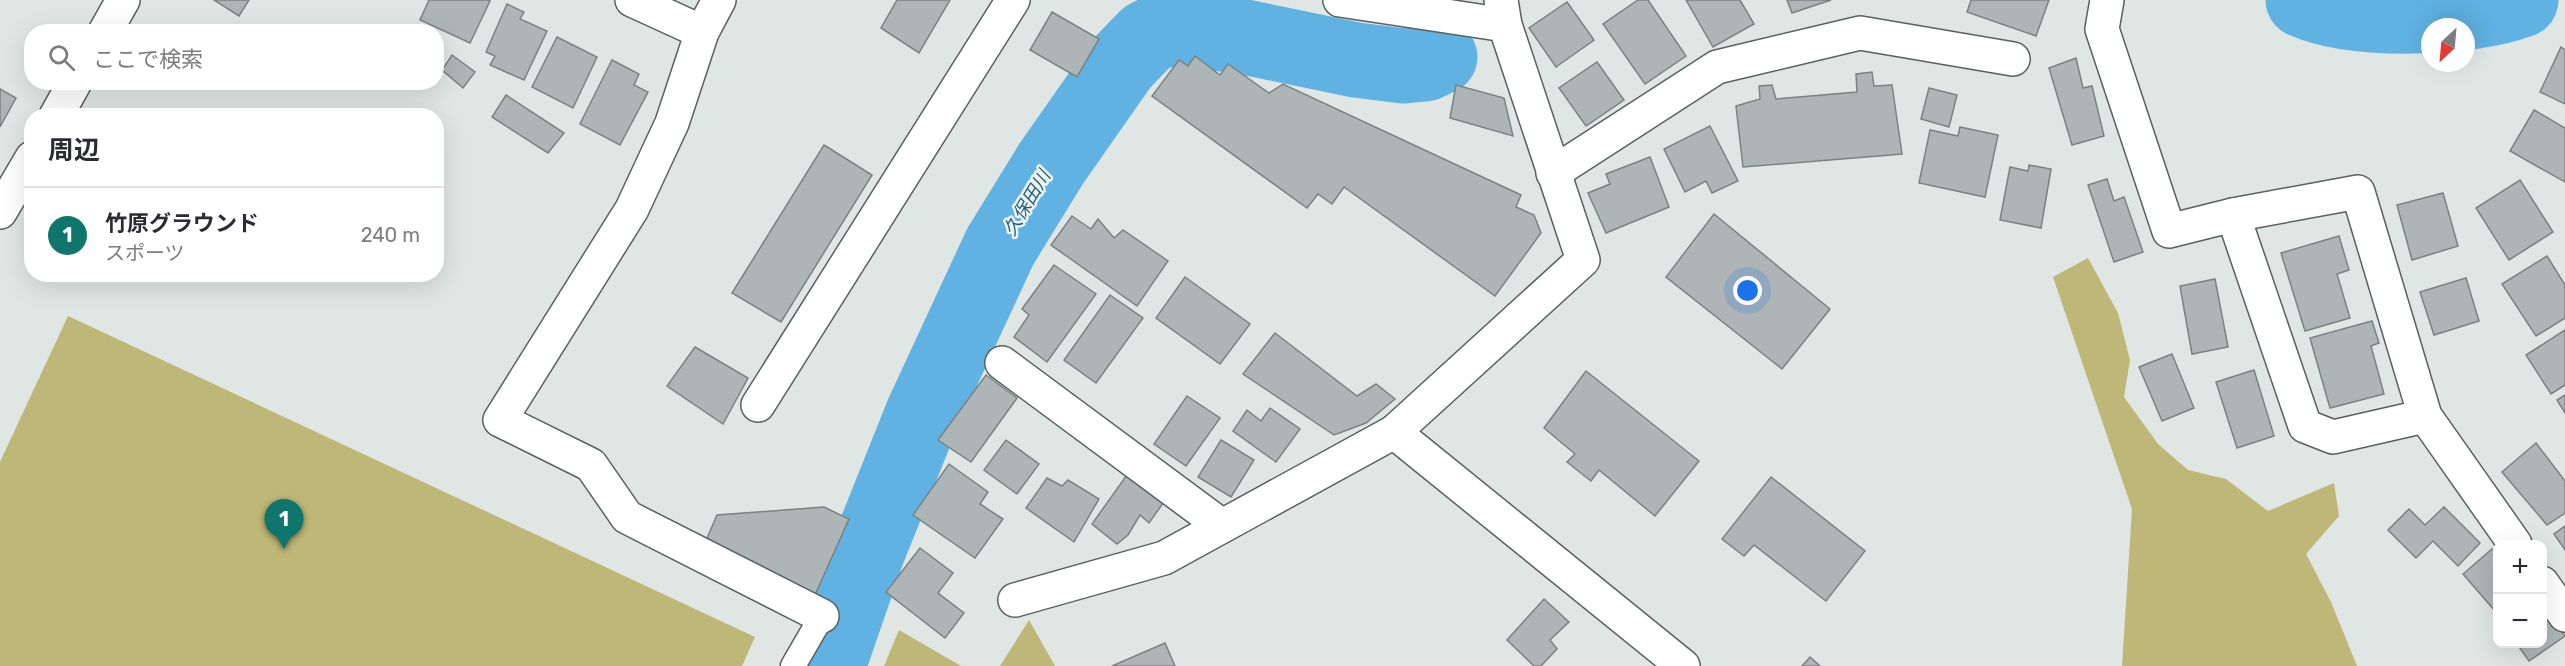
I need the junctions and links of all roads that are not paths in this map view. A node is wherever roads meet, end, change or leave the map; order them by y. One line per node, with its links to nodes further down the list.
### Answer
1 (123, 0): 8 (street)
2 (632, 0): 9 (street)
3 (719, 0): 9 (street)
4 (1013, 0): 16 (street)
5 (1340, 0): 7 (street)
6 (2107, 0): 14 (street)
7 (1503, 13): 13 (street)
8 (110, 24)
9 (702, 32): 24 (street)
10 (2013, 58): 13 (street)
11 (71, 90): 12 (street)
12 (60, 108)
13 (1553, 173): 18 (street)
14 (2233, 215): 17 (street); 17 (street)
15 (1002, 363): 19 (street)
16 (758, 405)
17 (2425, 416): 20 (street)
18 (1394, 432): 19 (street); 26 (street)
19 (1222, 526): 22 (street)
20 (2512, 540)
21 (2547, 590): 23 (street)
22 (1015, 600)
23 (2565, 615)
24 (822, 616): 25 (lane)
25 (793, 666)
26 (1683, 666)

